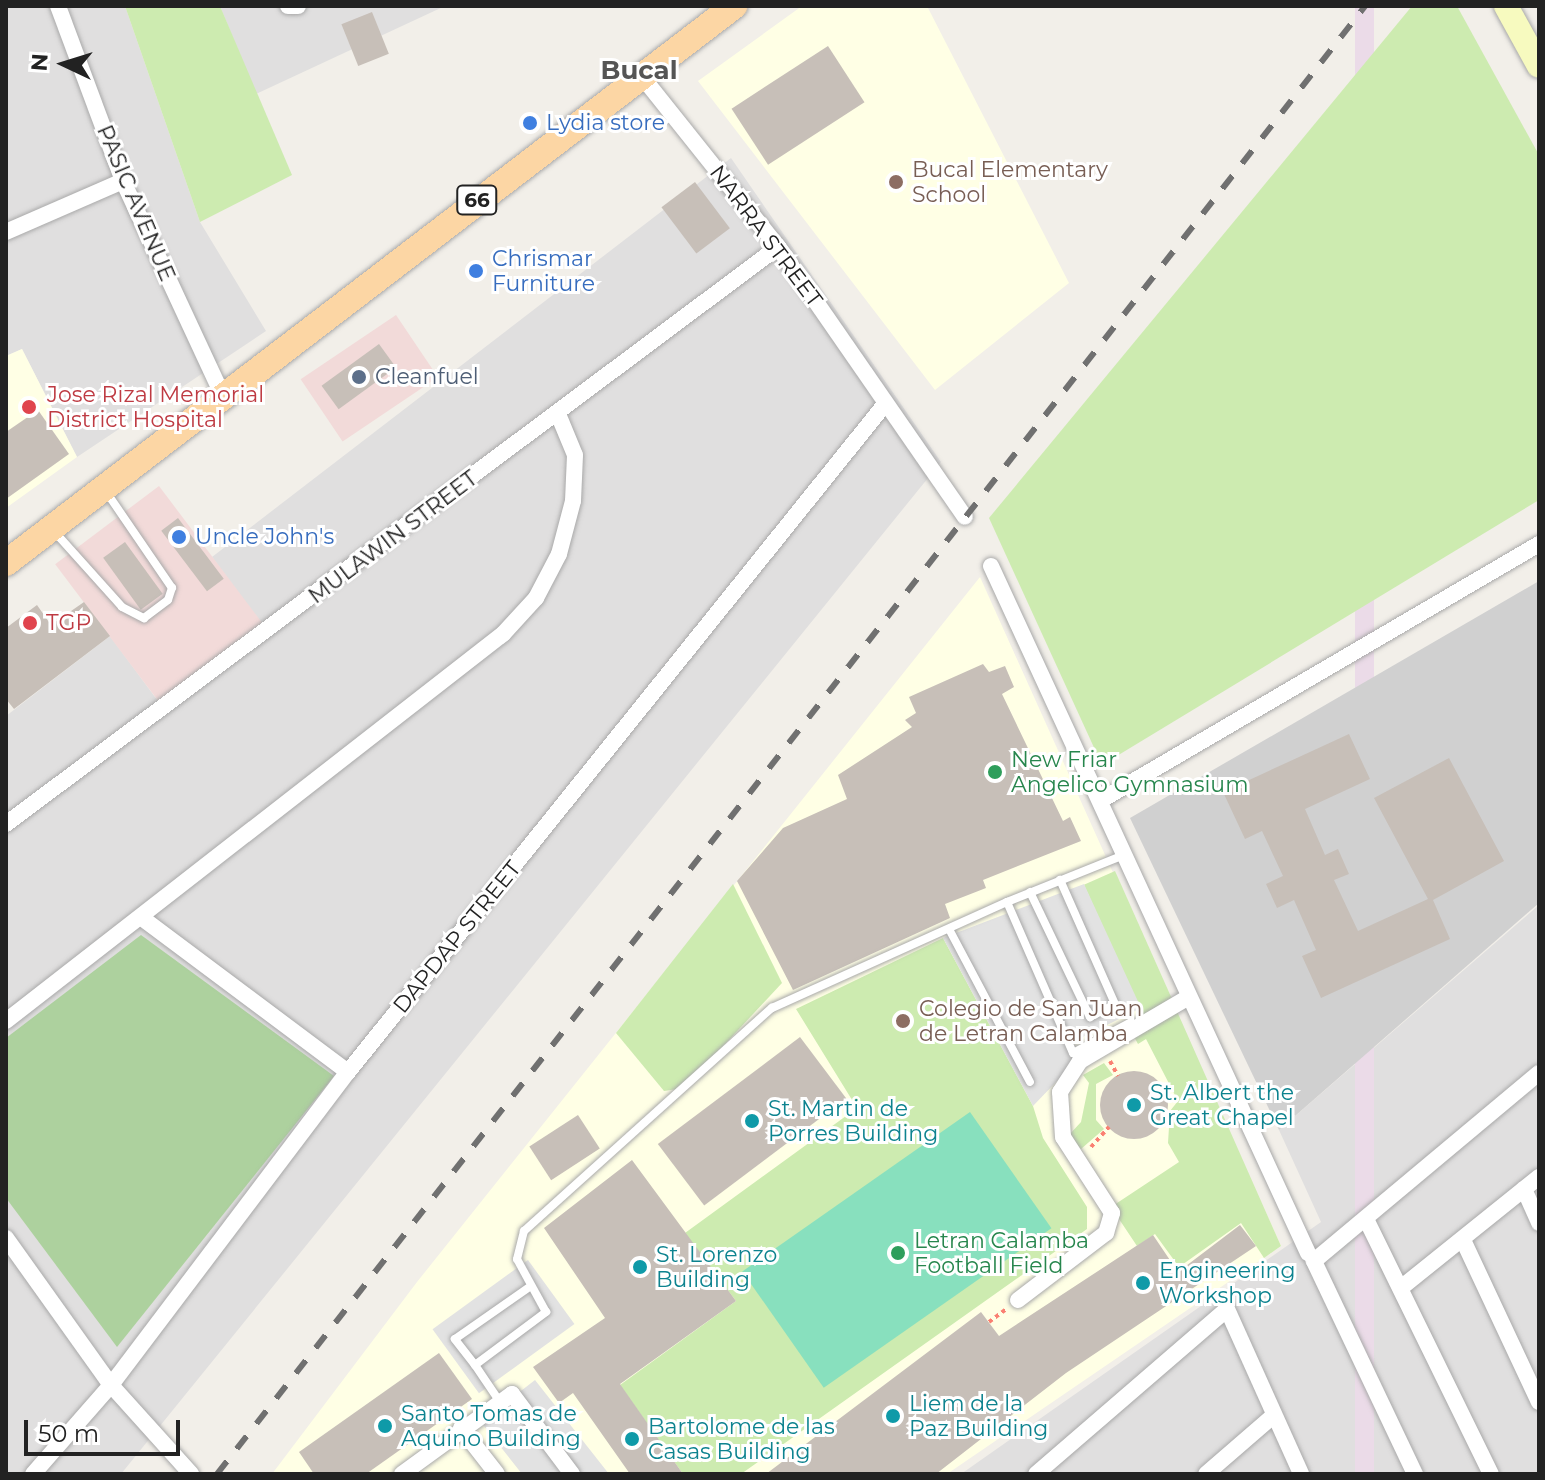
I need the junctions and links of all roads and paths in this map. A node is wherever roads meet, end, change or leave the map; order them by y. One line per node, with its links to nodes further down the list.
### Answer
1 (58, 6): 8 (street, PASIC AVENUE)
2 (288, 6): 3 (street)
3 (298, 6)
4 (734, 6): 7 (main road, 66)
5 (1506, 6): 6 (main road)
6 (1539, 66)
7 (640, 74): 10 (street, NARRA STREET); 11 (main road, 66)
8 (123, 181): 9 (street); 11 (street, PASIC AVENUE)
9 (6, 232)
10 (778, 247): 12 (street, NARRA STREET); 13 (street, MULAWIN STREET)
11 (223, 396): 14 (main road, 66)
12 (885, 404): 15 (street, NARRA STREET); 30 (street, DAPDAP STREET)
13 (558, 414): 21 (street, MULAWIN STREET); 26 (street)
14 (105, 490): 16 (main road, 66); 16 (lane)
15 (965, 517)
16 (52, 530): 18 (main road, 66)
17 (1539, 544): 20 (street)
18 (6, 563)
19 (991, 566): 20 (street)
20 (1103, 799): 22 (street)
21 (6, 824)
22 (1124, 855): 23 (lane); 28 (street)
23 (1060, 880): 24 (lane); 24 (lane)
24 (1030, 892): 25 (lane)
25 (1007, 902): 27 (lane); 28 (lane)
26 (142, 918): 29 (street); 30 (street)
27 (949, 929): 32 (lane); 43 (lane)
28 (1186, 996): 34 (street); 41 (street)
29 (6, 1021)
30 (348, 1072): 46 (street, DAPDAP STREET)
31 (1539, 1073): 37 (street)
32 (1030, 1082)
33 (1109, 1127): 34 (path)
34 (1078, 1160): 44 (street)
35 (1539, 1177): 36 (street)
36 (1524, 1189): 38 (street); 40 (street)
37 (1366, 1219): 42 (street); 59 (street)
38 (1539, 1223)
39 (6, 1238): 46 (street)
40 (1463, 1240): 42 (street); 48 (street)
41 (1308, 1253)
42 (1402, 1287): 60 (street)
43 (528, 1288): 45 (lane); 45 (lane)
44 (1018, 1300)
45 (475, 1365): 47 (lane)
46 (111, 1385): 51 (street, DAPDAP STREET); 52 (street)
47 (500, 1402): 50 (street); 55 (street)
48 (1539, 1402)
49 (1273, 1416): 56 (street); 57 (street); 58 (street)
50 (461, 1428): 53 (street); 54 (street)
51 (33, 1474)
52 (191, 1474)
53 (402, 1474)
54 (497, 1474)
55 (572, 1474)
56 (1036, 1474)
57 (1206, 1474)
58 (1301, 1474)
59 (1415, 1474)
60 (1491, 1474)

